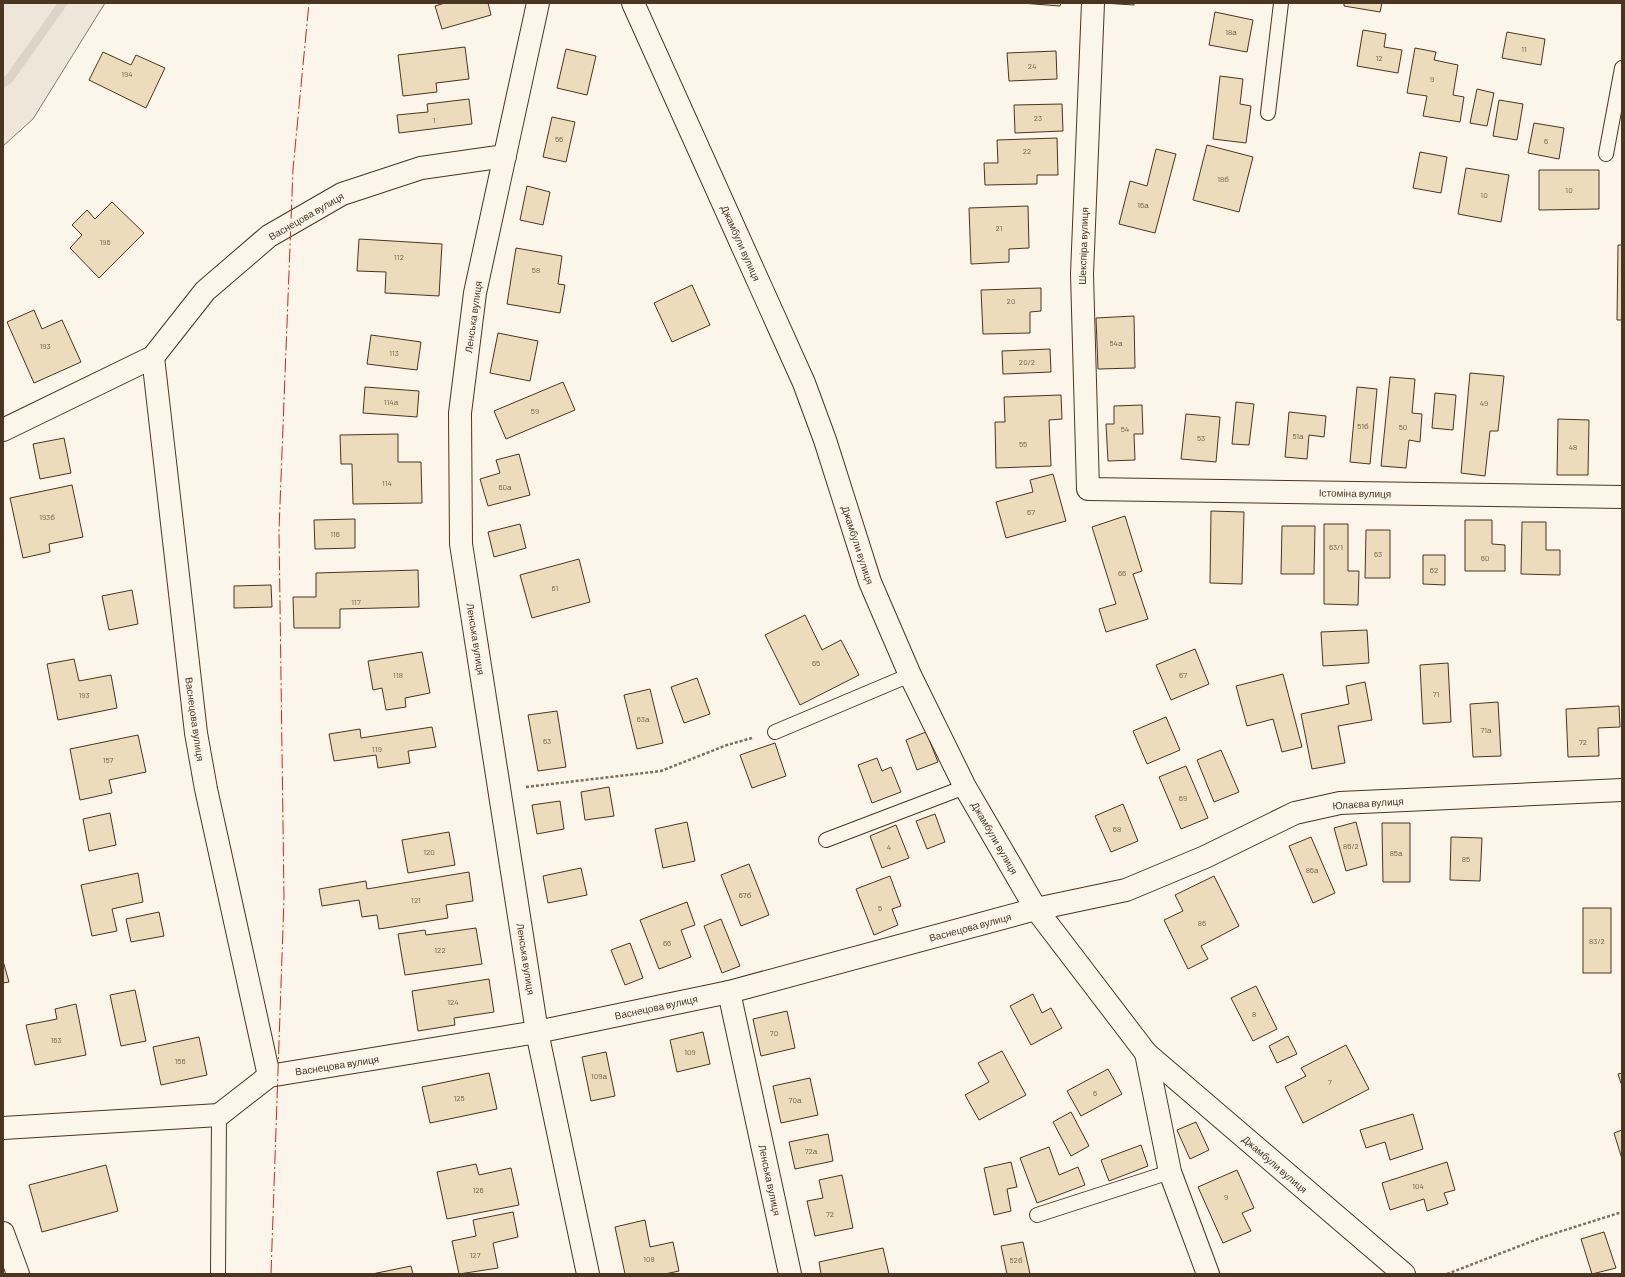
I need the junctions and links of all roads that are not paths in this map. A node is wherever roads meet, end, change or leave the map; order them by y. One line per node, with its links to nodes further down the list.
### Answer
1 (538, 3): 8 (street, Ленська вулиця)
2 (633, 3): 13 (street, Джамбули вулиця)
3 (1093, 3): 11 (street, Шекспіра вулиця)
4 (1281, 3): 6 (lane)
5 (1622, 68): 7 (lane)
6 (1268, 113)
7 (1606, 154)
8 (505, 156): 9 (street, Васнецова вулиця); 20 (street, Ленська вулиця)
9 (153, 357): 10 (street, Васнецова вулиця); 22 (street, Васнецова вулиця)
10 (3, 430)
11 (1088, 489): 12 (street, Істоміна вулиця)
12 (1622, 497)
13 (910, 675): 14 (lane); 15 (street, Джамбули вулиця)
14 (775, 732)
15 (965, 786): 17 (lane); 18 (street, Джамбули вулиця)
16 (1622, 790): 18 (street, Юлаєва вулиця)
17 (826, 840)
18 (1036, 909): 19 (street, Васнецова вулиця); 21 (street, Джамбули вулиця)
19 (729, 992): 20 (street, Васнецова вулиця); 31 (street, Ленська вулиця)
20 (537, 1032): 22 (street, Васнецова вулиця); 30 (street, Ленська вулиця)
21 (1146, 1053): 25 (street, Джамбули вулиця); 33 (street, Джамбули вулиця)
22 (269, 1076): 23 (street, Васнецова вулиця)
23 (219, 1115): 24 (street); 29 (lane)
24 (3, 1128)
25 (1170, 1172): 26 (lane); 32 (street, Джамбули вулиця)
26 (1037, 1215)
27 (3, 1233): 28 (street)
28 (18, 1274)
29 (218, 1274)
30 (588, 1274)
31 (790, 1274)
32 (1208, 1274)
33 (1404, 1274)

